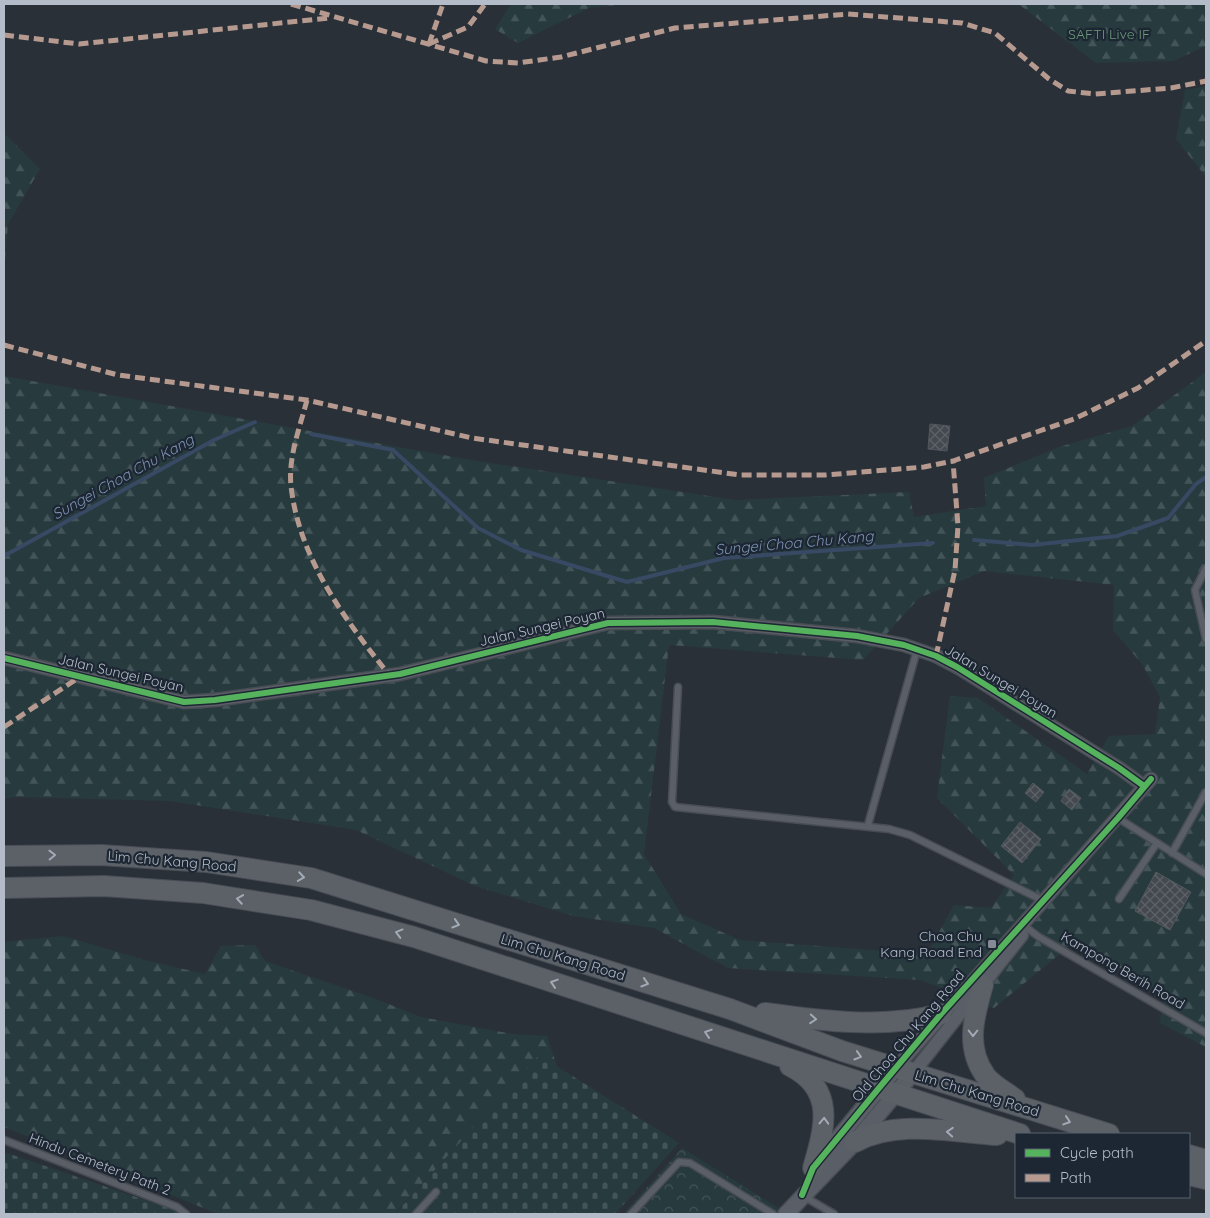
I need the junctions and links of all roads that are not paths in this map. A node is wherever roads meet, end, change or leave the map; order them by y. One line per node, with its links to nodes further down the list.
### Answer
1 (1206, 568): 2 (lane)
2 (1206, 639)
3 (917, 650): 4 (street, Jalan Sungei Poyan); 6 (street, Jalan Sungei Poyan); 9 (lane)
4 (4, 658)
5 (678, 687): 9 (lane)
6 (1148, 782): 8 (street, Old Choa Chu Kang Road)
7 (1206, 792): 11 (lane)
8 (1118, 818): 10 (lane); 16 (street, Old Choa Chu Kang Road)
9 (868, 825): 16 (lane)
10 (1157, 843): 11 (lane); 15 (lane)
11 (1172, 853): 13 (lane)
12 (4, 856): 19 (main road, Lim Chu Kang Road, one-way to 19)
13 (1206, 874)
14 (4, 888): 22 (main road, Lim Chu Kang Road, one-way to 14)
15 (1119, 898)
16 (1044, 901): 17 (street, Old Choa Chu Kang Road); 20 (street, Old Choa Chu Kang Road)
17 (1028, 928): 18 (street, Old Choa Chu Kang Road); 21 (lane, Kampong Berih Road)
18 (983, 985): 23 (street, Old Choa Chu Kang Road); 25 (main road, one-way to 25)
19 (730, 1009): 20 (main road, one-way to 20); 23 (main road, Lim Chu Kang Road, one-way to 23)
20 (941, 1014): 23 (street, Old Choa Chu Kang Road)
21 (1206, 1033)
22 (755, 1048): 24 (main road, Lim Chu Kang Road); 33 (main road, one-way to 22)
23 (905, 1070): 24 (street, Old Choa Chu Kang Road); 25 (main road, Lim Chu Kang Road)
24 (887, 1091): 26 (main road, Lim Chu Kang Road); 30 (street, Old Choa Chu Kang Road); 33 (street, Old Choa Chu Kang Road)
25 (1026, 1108): 27 (main road, Lim Chu Kang Road, one-way to 27)
26 (1017, 1133)
27 (1106, 1133)
28 (1015, 1136): 30 (main road, one-way to 30)
29 (4, 1140): 38 (lane, Hindu Cemetery Path 2)
30 (855, 1142): 37 (street, Old Choa Chu Kang Road)
31 (1190, 1155): 32 (main road)
32 (1206, 1160)
33 (814, 1168): 37 (street, Old Choa Chu Kang Road)
34 (1190, 1175): 35 (main road)
35 (1206, 1179)
36 (436, 1192): 39 (lane)
37 (802, 1196): 42 (street, Old Choa Chu Kang Road); 43 (lane)
38 (186, 1214)
39 (416, 1214)
40 (632, 1214): 41 (lane)
41 (773, 1214)
42 (786, 1214)
43 (834, 1214)

